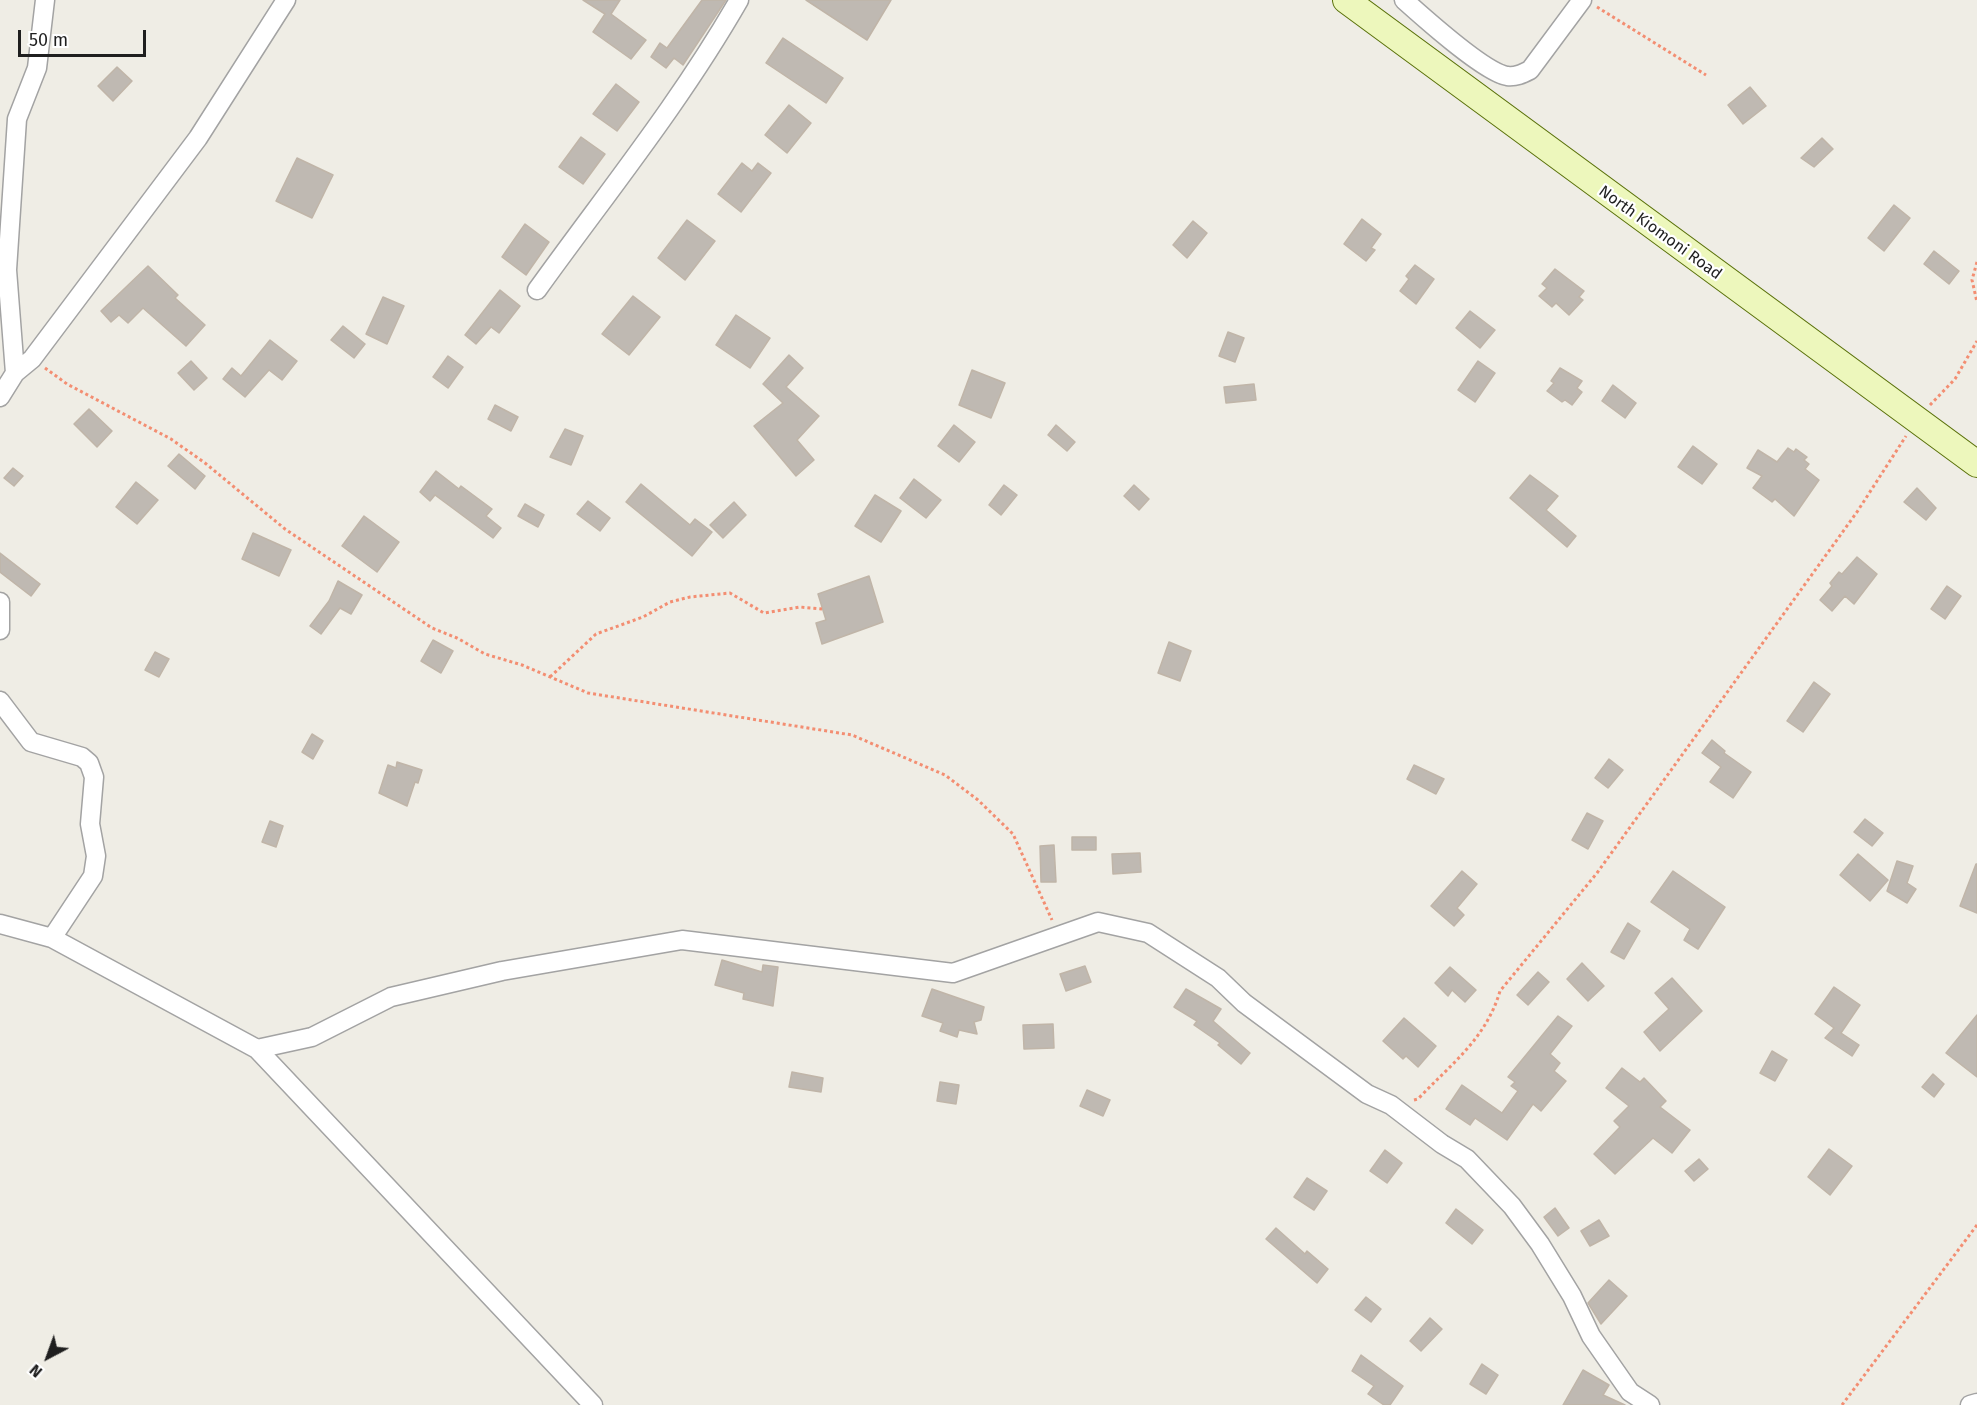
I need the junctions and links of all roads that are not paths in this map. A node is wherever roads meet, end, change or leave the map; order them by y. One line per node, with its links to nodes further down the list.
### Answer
1 (45, 0): 8 (street)
2 (286, 0): 8 (street)
3 (740, 0): 7 (street)
4 (1346, 0): 10 (main road, North Kiomoni Road)
5 (1404, 0): 6 (street)
6 (1588, 3)
7 (537, 290)
8 (15, 373): 9 (street)
9 (0, 397)
10 (1977, 464)
11 (0, 602): 12 (street)
12 (0, 630)
13 (0, 701): 15 (street)
14 (0, 924): 15 (street)
15 (52, 938): 16 (street)
16 (256, 1049): 18 (street); 19 (street)
17 (1977, 1403): 20 (street)
18 (593, 1405)
19 (1650, 1405)
20 (1970, 1405)

